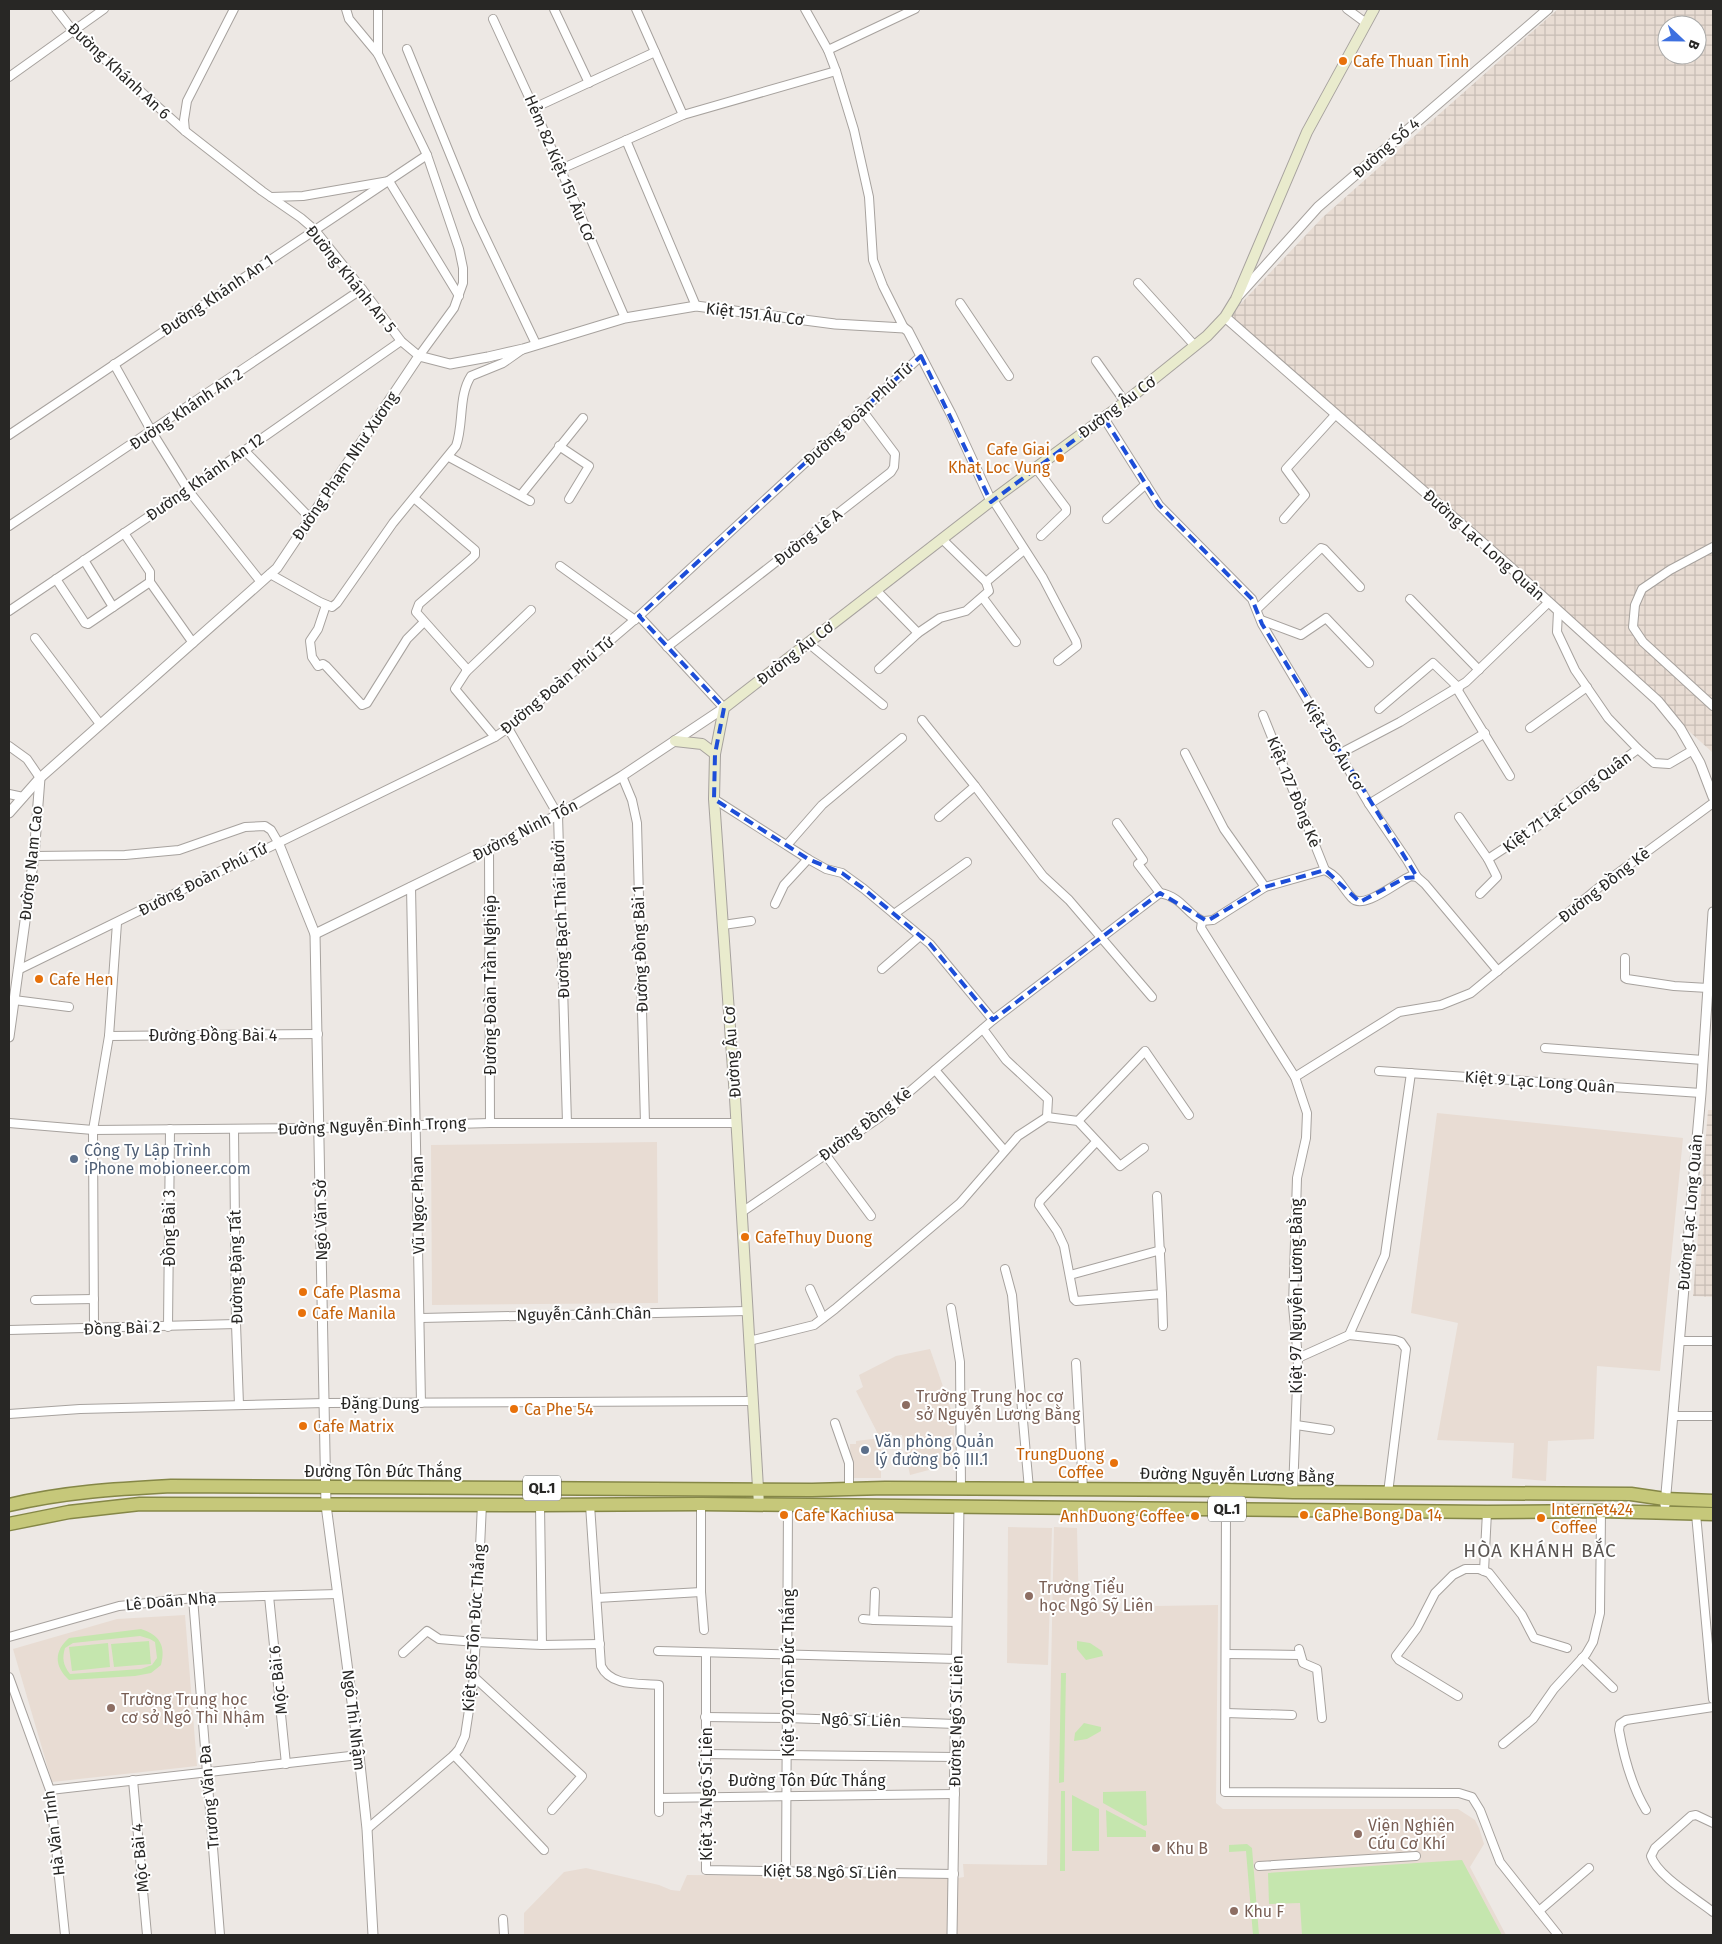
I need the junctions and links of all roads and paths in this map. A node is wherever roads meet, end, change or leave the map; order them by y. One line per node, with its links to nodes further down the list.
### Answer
1 (56, 9): 15 (street, Đường Khánh An 6)
2 (104, 9): 15 (street)
3 (234, 9): 25 (street)
4 (346, 9): 19 (street)
5 (378, 9): 19 (street)
6 (554, 9): 22 (street)
7 (636, 9): 18 (street)
8 (805, 9): 17 (street)
9 (916, 9): 17 (street)
10 (1347, 9): 14 (street)
11 (1374, 9): 14 (main road, Đường Âu Cơ)
12 (1548, 9): 35 (street, Đường Số 4)
13 (493, 18): 23 (street, Hẻm 82 Kiệt 151 Âu Cơ)
14 (1366, 23): 35 (main road, Đường Âu Cơ)
15 (74, 32): 21 (street); 25 (street, Đường Khánh An 6)
16 (407, 49): 42 (street)
17 (828, 50): 20 (street)
18 (655, 52): 22 (street); 24 (street)
19 (378, 54): 27 (street, Đường Phạm Như Xương)
20 (836, 71): 24 (street); 40 (street)
21 (9, 76)
22 (589, 83): 23 (street)
23 (534, 108): 28 (street, Hẻm 82 Kiệt 151 Âu Cơ)
24 (683, 115): 26 (street)
25 (185, 131): 30 (street, Đường Khánh An 5)
26 (626, 140): 28 (street); 37 (street)
27 (427, 156): 29 (street, Đường Khánh An 1); 34 (street, Đường Phạm Như Xương)
28 (561, 169): 39 (street, Hẻm 82 Kiệt 151 Âu Cơ)
29 (389, 181): 30 (street); 31 (street, Đường Khánh An 1); 34 (street)
30 (271, 197): 31 (street, Đường Khánh An 5)
31 (315, 230): 33 (street, Đường Khánh An 5); 48 (street, Đường Khánh An 1)
32 (1138, 283): 43 (street)
33 (362, 289): 41 (street, Đường Khánh An 5); 55 (street, Đường Khánh An 2)
34 (459, 296): 45 (street, Đường Phạm Như Xương)
35 (1236, 299): 38 (main road, Đường Âu Cơ)
36 (960, 303): 49 (street)
37 (696, 306): 39 (street, Kiệt 151 Âu Cơ); 40 (street, Kiệt 151 Âu Cơ)
38 (1225, 317): 43 (main road, Đường Âu Cơ); 52 (street, Đường Lạc Long Quân)
39 (625, 318): 42 (street, Kiệt 151 Âu Cơ)
40 (904, 328): 46 (street)
41 (401, 342): 45 (street, Đường Khánh An 5); 58 (street, Đường Khánh An 12)
42 (536, 344): 44 (street, Kiệt 151 Âu Cơ)
43 (1195, 346): 50 (main road, Đường Âu Cơ)
44 (523, 350): 45 (street, Kiệt 151 Âu Cơ); 59 (street)
45 (419, 356): 68 (street, Đường Phạm Như Xương)
46 (921, 356): 51 (street, Đường Đoàn Phú Tứ); 67 (street)
47 (1096, 361): 50 (street)
48 (114, 364): 55 (street); 56 (street, Đường Khánh An 1)
49 (1009, 376)
50 (1125, 402): 54 (main road, Đường Âu Cơ)
51 (862, 410): 95 (street, Đường Đoàn Phú Tứ); 103 (street, Đường Lê A)
52 (1336, 414): 70 (street); 88 (street, Đường Lạc Long Quân)
53 (583, 418): 57 (street)
54 (1104, 418): 60 (main road, Đường Âu Cơ); 61 (street, Kiệt 256 Âu Cơ)
55 (152, 432): 62 (street); 71 (street, Đường Khánh An 2)
56 (9, 435)
57 (559, 446): 63 (street); 65 (street)
58 (244, 450): 62 (street, Đường Khánh An 12); 68 (street)
59 (449, 457): 63 (street); 64 (street)
60 (1036, 468): 67 (main road, Đường Âu Cơ); 73 (street)
61 (1146, 484): 69 (street); 91 (street, Kiệt 256 Âu Cơ)
62 (188, 490): 72 (street, Đường Khánh An 12); 82 (street)
63 (521, 496): 66 (street)
64 (414, 498): 89 (street); 97 (street)
65 (569, 499)
66 (530, 501)
67 (992, 501): 74 (main road, Đường Âu Cơ); 76 (street)
68 (310, 518): 79 (street, Đường Phạm Như Xương)
69 (1107, 519)
70 (1284, 519)
71 (9, 526)
72 (124, 532): 77 (street, Đường Khánh An 12); 81 (street)
73 (1040, 536)
74 (942, 539): 83 (street); 85 (main road, Đường Âu Cơ)
75 (1713, 547): 112 (street)
76 (1024, 550): 83 (street); 104 (street)
77 (84, 560): 80 (street, Đường Khánh An 12); 90 (street)
78 (560, 566): 95 (street)
79 (270, 574): 82 (street, Đường Phạm Như Xương); 89 (street)
80 (56, 579): 90 (street); 92 (street, Đường Khánh An 12)
81 (150, 582): 90 (street); 101 (street)
82 (261, 582): 101 (street, Đường Phạm Như Xương)
83 (986, 582): 86 (street)
84 (1360, 587): 91 (street)
85 (876, 590): 98 (street); 102 (main road, Đường Âu Cơ)
86 (983, 598): 98 (street); 100 (street)
87 (1410, 599): 107 (street)
88 (1549, 602): 94 (street, Đường Lạc Long Quân); 107 (street)
89 (326, 605): 97 (street)
90 (113, 608)
91 (1257, 609): 96 (street, Kiệt 256 Âu Cơ)
92 (9, 610)
93 (531, 610): 108 (street)
94 (1558, 611): 109 (street, Kiệt 71 Lạc Long Quân); 126 (street, Đường Lạc Long Quân)
95 (637, 618): 103 (street); 118 (street, Đường Đoàn Phú Tứ)
96 (1261, 620): 105 (street); 129 (street, Kiệt 256 Âu Cơ)
97 (424, 622): 108 (street)
98 (918, 633): 106 (street)
99 (35, 638): 117 (street)
100 (1016, 642)
101 (192, 643): 117 (street, Đường Phạm Như Xương)
102 (808, 643): 111 (street); 113 (main road, Đường Âu Cơ)
103 (667, 646): 113 (street)
104 (1058, 661)
105 (1369, 663)
106 (879, 669)
107 (1479, 670): 110 (street)
108 (466, 672): 121 (street)
109 (1587, 687): 119 (street); 125 (street, Kiệt 71 Lạc Long Quân)
110 (1458, 688): 114 (street); 120 (street); 129 (street)
111 (883, 705)
112 (1713, 706)
113 (724, 708): 123 (street, Đường Ninh Tốn); 128 (main road, Đường Âu Cơ)
114 (1379, 709)
115 (1263, 715): 152 (street, Kiệt 127 Đồng Kè)
116 (922, 720): 133 (street)
117 (100, 724): 132 (street, Đường Phạm Như Xương)
118 (508, 728): 121 (street, Đường Đoàn Phú Tứ); 141 (street, Đường Bạch Thái Bưởi)
119 (1530, 728)
120 (1485, 733): 131 (street); 139 (street)
121 (495, 737): 145 (street, Đường Đoàn Phú Tứ)
122 (902, 738): 146 (street)
123 (674, 742): 128 (main road); 130 (street, Đường Ninh Tốn)
124 (9, 746): 132 (street)
125 (1638, 749): 126 (street, Kiệt 71 Lạc Long Quân); 150 (street, Kiệt 71 Lạc Long Quân)
126 (1693, 750): 136 (street, Đường Lạc Long Quân)
127 (1185, 753): 155 (street)
128 (716, 754): 137 (main road, Đường Âu Cơ)
129 (1339, 754): 139 (street, Kiệt 256 Âu Cơ)
130 (622, 776): 141 (street, Đường Ninh Tốn); 195 (street, Đường Đồng Bài 1)
131 (1510, 776)
132 (40, 778): 135 (street, Đường Phạm Như Xương); 148 (street, Đường Nam Cao)
133 (975, 786): 142 (street); 167 (street)
134 (9, 794): 135 (street)
135 (23, 797): 140 (street, Đường Phạm Như Xương)
136 (1713, 797)
137 (714, 799): 146 (street); 164 (main road, Đường Âu Cơ)
138 (1713, 803): 171 (street, Đường Đồng Kè)
139 (1369, 804): 153 (street, Kiệt 256 Âu Cơ)
140 (9, 813)
141 (558, 815): 147 (street, Đường Ninh Tốn); 194 (street, Đường Bạch Thái Bưởi)
142 (939, 817)
143 (1458, 817): 150 (street)
144 (1117, 823): 156 (street)
145 (278, 842): 148 (street); 163 (street, Đường Đoàn Phú Tứ); 165 (street)
146 (786, 845): 149 (street)
147 (489, 848): 154 (street, Đường Ninh Tốn); 193 (street, Đường Đoàn Trần Nghiệp)
148 (34, 856): 170 (street, Đường Nam Cao)
149 (808, 859): 158 (street); 160 (street)
150 (1488, 859): 157 (street)
151 (967, 862): 160 (street)
152 (1325, 870): 153 (street); 155 (street)
153 (1416, 877): 171 (street)
154 (411, 887): 165 (street, Đường Ninh Tốn); 197 (street, Vũ Ngọc Phan)
155 (1265, 887): 162 (street)
156 (1160, 893): 162 (street); 167 (street, Đường Đồng Kè)
157 (1480, 894)
158 (775, 904)
159 (1713, 912): 172 (street, Đường Lạc Long Quân)
160 (894, 914): 166 (street)
161 (751, 921): 164 (street)
162 (1202, 921): 187 (street, Kiệt 97 Nguyễn Lương Bằng)
163 (117, 923): 170 (street, Đường Đoàn Phú Tứ); 180 (street)
164 (724, 925): 196 (main road, Đường Âu Cơ)
165 (315, 934): 179 (street, Ngô Văn Sở)
166 (920, 936): 169 (street); 176 (street)
167 (1101, 938): 173 (street); 176 (street, Đường Đồng Kè)
168 (1625, 958): 172 (street)
169 (882, 969)
170 (18, 970): 174 (street, Đường Nam Cao)
171 (1498, 971): 187 (street, Đường Đồng Kè)
172 (1708, 988): 183 (street, Đường Lạc Long Quân)
173 (1152, 996)
174 (14, 1000): 175 (street); 177 (street, Đường Nam Cao)
175 (69, 1007)
176 (993, 1020): 178 (street, Đường Đồng Kè)
177 (10, 1023): 181 (street, Đường Nam Cao)
178 (983, 1029): 184 (street, Đường Đồng Kè); 190 (street)
179 (318, 1034): 180 (street, Đường Đồng Bài 4); 198 (street, Ngô Văn Sở)
180 (109, 1036): 201 (street)
181 (9, 1037)
182 (1545, 1048): 183 (street)
183 (1703, 1060): 188 (street, Đường Lạc Long Quân)
184 (935, 1070): 204 (street); 205 (street, Đường Đồng Kè)
185 (1379, 1071): 186 (street, Kiệt 9 Lạc Long Quân)
186 (1411, 1073): 188 (street, Kiệt 9 Lạc Long Quân); 225 (street)
187 (1296, 1077): 229 (street, Kiệt 97 Nguyễn Lương Bằng)
188 (1700, 1094): 228 (street, Đường Lạc Long Quân)
189 (1189, 1115): 191 (street)
190 (1046, 1118): 191 (street); 204 (street)
191 (1078, 1121): 202 (street)
192 (9, 1123): 201 (street, Đường Nguyễn Đình Trọng)
193 (490, 1123): 194 (street, Đường Nguyễn Đình Trọng); 197 (street, Đường Nguyễn Đình Trọng)
194 (567, 1123): 195 (street, Đường Nguyễn Đình Trọng)
195 (645, 1123): 196 (street, Đường Nguyễn Đình Trọng)
196 (736, 1123): 207 (main road, Đường Âu Cơ)
197 (416, 1125): 198 (street, Đường Nguyễn Đình Trọng); 218 (street, Vũ Ngọc Phan)
198 (319, 1128): 200 (street, Đường Nguyễn Đình Trọng); 232 (street, Ngô Văn Sở)
199 (170, 1129): 200 (street, Đường Nguyễn Đình Trọng); 201 (street, Đường Nguyễn Đình Trọng); 222 (street, Đồng Bài 3)
200 (234, 1129): 220 (street, Đường Đặng Tất)
201 (93, 1130): 214 (street)
202 (1096, 1142): 203 (street); 211 (street)
203 (1144, 1148)
204 (1004, 1150): 219 (street)
205 (825, 1154): 207 (street, Đường Đồng Kè); 208 (street)
206 (1157, 1196): 209 (street)
207 (742, 1212): 217 (main road, Đường Âu Cơ)
208 (871, 1216)
209 (1161, 1250): 211 (street); 213 (street)
210 (1005, 1269): 245 (street)
211 (1070, 1275): 213 (street)
212 (810, 1289): 219 (street)
213 (1162, 1294): 221 (street)
214 (94, 1299): 215 (street); 223 (street)
215 (35, 1300)
216 (951, 1308): 244 (street)
217 (747, 1311): 218 (street, Nguyễn Cảnh Chân); 227 (main road, Đường Âu Cơ)
218 (421, 1318): 233 (street, Vũ Ngọc Phan)
219 (823, 1318): 227 (street)
220 (236, 1324): 222 (street, Đồng Bài 2); 234 (street, Đường Đặng Tất)
221 (1163, 1326)
222 (168, 1327): 223 (street, Đồng Bài 2)
223 (94, 1329): 224 (street, Đồng Bài 2)
224 (9, 1330)
225 (1349, 1335): 229 (street); 249 (street)
226 (1713, 1340): 228 (street)
227 (749, 1341): 231 (main road, Đường Âu Cơ)
228 (1679, 1341): 236 (street, Đường Lạc Long Quân)
229 (1298, 1358): 239 (street, Kiệt 97 Nguyễn Lương Bằng)
230 (1076, 1363): 247 (street)
231 (752, 1401): 233 (street, Đặng Dung); 243 (main road, Đường Âu Cơ)
232 (325, 1403): 233 (street, Đặng Dung); 234 (street, Đặng Dung); 241 (street, Ngô Văn Sở)
233 (421, 1403)
234 (239, 1405): 235 (street, Đặng Dung)
235 (9, 1414)
236 (1673, 1416): 237 (street); 250 (street, Đường Lạc Long Quân)
237 (1713, 1416)
238 (835, 1424): 242 (street)
239 (1296, 1425): 240 (street); 248 (street, Kiệt 97 Nguyễn Lương Bằng)
240 (1330, 1430)
241 (326, 1487): 243 (highway, Đường Tôn Đức Thắng / QL.1); 254 (highway, Đường Tôn Đức Thắng / QL.1); 255 (street, Ngô Văn Sở)
242 (849, 1488): 243 (highway, Đường Nguyễn Lương Bằng / QL.1); 244 (highway, Đường Nguyễn Lương Bằng / QL.1)
243 (759, 1489): 258 (main road, Đường Âu Cơ)
244 (961, 1489): 245 (highway, Đường Nguyễn Lương Bằng / QL.1)
245 (1029, 1489): 246 (highway, Đường Nguyễn Lương Bằng / QL.1)
246 (1066, 1489): 247 (highway, Đường Nguyễn Lương Bằng / QL.1); 261 (highway)
247 (1083, 1490): 248 (highway, Đường Nguyễn Lương Bằng / QL.1)
248 (1293, 1492): 249 (highway, Đường Nguyễn Lương Bằng / QL.1)
249 (1388, 1493): 250 (highway, Đường Nguyễn Lương Bằng / QL.1)
250 (1665, 1499): 251 (highway, Đường Nguyễn Lương Bằng / QL.1); 265 (street, Đường Lạc Long Quân)
251 (1713, 1501)
252 (482, 1504): 255 (highway, Đường Tôn Đức Thắng / QL.1); 256 (highway, Đường Tôn Đức Thắng / QL.1); 281 (street, Kiệt 856 Tôn Đức Thắng)
253 (701, 1504): 257 (highway, Đường Tôn Đức Thắng / QL.1); 258 (highway, Đường Tôn Đức Thắng / QL.1); 270 (street)
254 (9, 1505)
255 (326, 1505): 268 (highway, Đường Tôn Đức Thắng / QL.1); 272 (street, Ngô Thì Nhậm)
256 (540, 1505): 257 (highway, Đường Tôn Đức Thắng / QL.1); 283 (street)
257 (590, 1505): 275 (street)
258 (758, 1505): 259 (highway, Đường Nguyễn Lương Bằng / QL.1)
259 (788, 1505): 260 (highway, Đường Nguyễn Lương Bằng / QL.1); 289 (street, Kiệt 920 Tôn Đức Thắng)
260 (959, 1506): 261 (highway, Đường Nguyễn Lương Bằng / QL.1); 278 (street, Đường Ngô Sĩ Liên)
261 (1066, 1508): 262 (highway, Đường Nguyễn Lương Bằng / QL.1)
262 (1226, 1509): 264 (highway, Đường Nguyễn Lương Bằng / QL.1); 288 (street)
263 (1600, 1511): 264 (highway, Đường Nguyễn Lương Bằng / QL.1); 265 (highway, Đường Nguyễn Lương Bằng / QL.1); 290 (street)
264 (1487, 1512): 269 (street)
265 (1665, 1512): 266 (highway, Đường Nguyễn Lương Bằng / QL.1)
266 (1696, 1514): 267 (highway, Đường Nguyễn Lương Bằng / QL.1); 296 (street)
267 (1713, 1514)
268 (9, 1524)
269 (1484, 1571): 284 (street); 295 (street)
270 (701, 1592): 275 (street); 279 (street)
271 (875, 1592): 277 (street)
272 (338, 1594): 273 (street, Lê Doãn Nhạ); 306 (street, Ngô Thì Nhậm)
273 (269, 1596): 274 (street, Lê Doãn Nhạ); 310 (street, Mộc Bài 6)
274 (193, 1598): 280 (street, Lê Doãn Nhạ); 311 (street, Trương Văn Đa)
275 (597, 1598): 282 (street)
276 (863, 1618): 277 (street)
277 (874, 1620): 278 (street)
278 (958, 1622): 291 (street, Đường Ngô Sĩ Liên)
279 (704, 1630)
280 (9, 1637)
281 (476, 1642): 283 (street); 286 (street); 293 (street, Kiệt 856 Tôn Đức Thắng)
282 (600, 1644): 283 (street); 316 (street)
283 (542, 1645)
284 (1567, 1648)
285 (658, 1651): 287 (street)
286 (403, 1653)
287 (706, 1653): 289 (street); 300 (street, Kiệt 34 Ngô Sĩ Liên)
288 (1226, 1654): 298 (street); 302 (street)
289 (788, 1656): 291 (street); 301 (street, Kiệt 920 Tôn Đức Thắng)
290 (1582, 1658): 294 (street); 304 (street)
291 (957, 1659): 303 (street, Đường Ngô Sĩ Liên)
292 (9, 1677): 313 (street, Hà Văn Tính)
293 (474, 1677): 307 (street, Kiệt 856 Tôn Đức Thắng); 318 (street)
294 (1613, 1688)
295 (1458, 1696)
296 (1713, 1699)
297 (1713, 1707): 319 (street)
298 (1226, 1713): 299 (street); 330 (street)
299 (1292, 1715)
300 (705, 1717): 301 (street, Ngô Sĩ Liên); 305 (street, Kiệt 34 Ngô Sĩ Liên)
301 (788, 1718): 303 (street, Ngô Sĩ Liên); 308 (street, Kiệt 920 Tôn Đức Thắng)
302 (1322, 1718)
303 (956, 1724): 309 (street, Đường Ngô Sĩ Liên)
304 (1503, 1744)
305 (705, 1754): 308 (street); 315 (street, Kiệt 34 Ngô Sĩ Liên)
306 (359, 1755): 310 (street); 322 (street, Ngô Thì Nhậm)
307 (454, 1755): 322 (street, Kiệt 856 Tôn Đức Thắng); 323 (street)
308 (787, 1756): 309 (street); 317 (street, Kiệt 920 Tôn Đức Thắng)
309 (956, 1757): 314 (street, Đường Ngô Sĩ Liên)
310 (286, 1764): 311 (street)
311 (208, 1773): 312 (street); 335 (street, Trương Văn Đa)
312 (134, 1780): 313 (street); 334 (street, Mộc Bài 4)
313 (50, 1790): 333 (street, Hà Văn Tính)
314 (955, 1794): 317 (street, Đường Tôn Đức Thắng); 329 (street, Đường Ngô Sĩ Liên)
315 (706, 1796): 316 (street, Đường Tôn Đức Thắng); 317 (street, Đường Tôn Đức Thắng); 327 (street, Kiệt 34 Ngô Sĩ Liên)
316 (659, 1798): 320 (street)
317 (787, 1798): 328 (street, Kiệt 920 Tôn Đức Thắng)
318 (552, 1810)
319 (1646, 1810)
320 (659, 1812)
321 (1713, 1823): 331 (street)
322 (367, 1829): 336 (street, Ngô Thì Nhậm)
323 (544, 1850)
324 (1416, 1856): 325 (street)
325 (1259, 1866)
326 (1589, 1868): 330 (street)
327 (706, 1870): 328 (street, Kiệt 58 Ngô Sĩ Liên)
328 (786, 1872): 329 (street, Kiệt 58 Ngô Sĩ Liên)
329 (954, 1874): 338 (street, Đường Ngô Sĩ Liên)
330 (1539, 1911): 339 (street)
331 (1713, 1912)
332 (503, 1920): 337 (street)
333 (65, 1935)
334 (147, 1935)
335 (220, 1935)
336 (373, 1935)
337 (504, 1935)
338 (952, 1935)
339 (1558, 1935)

